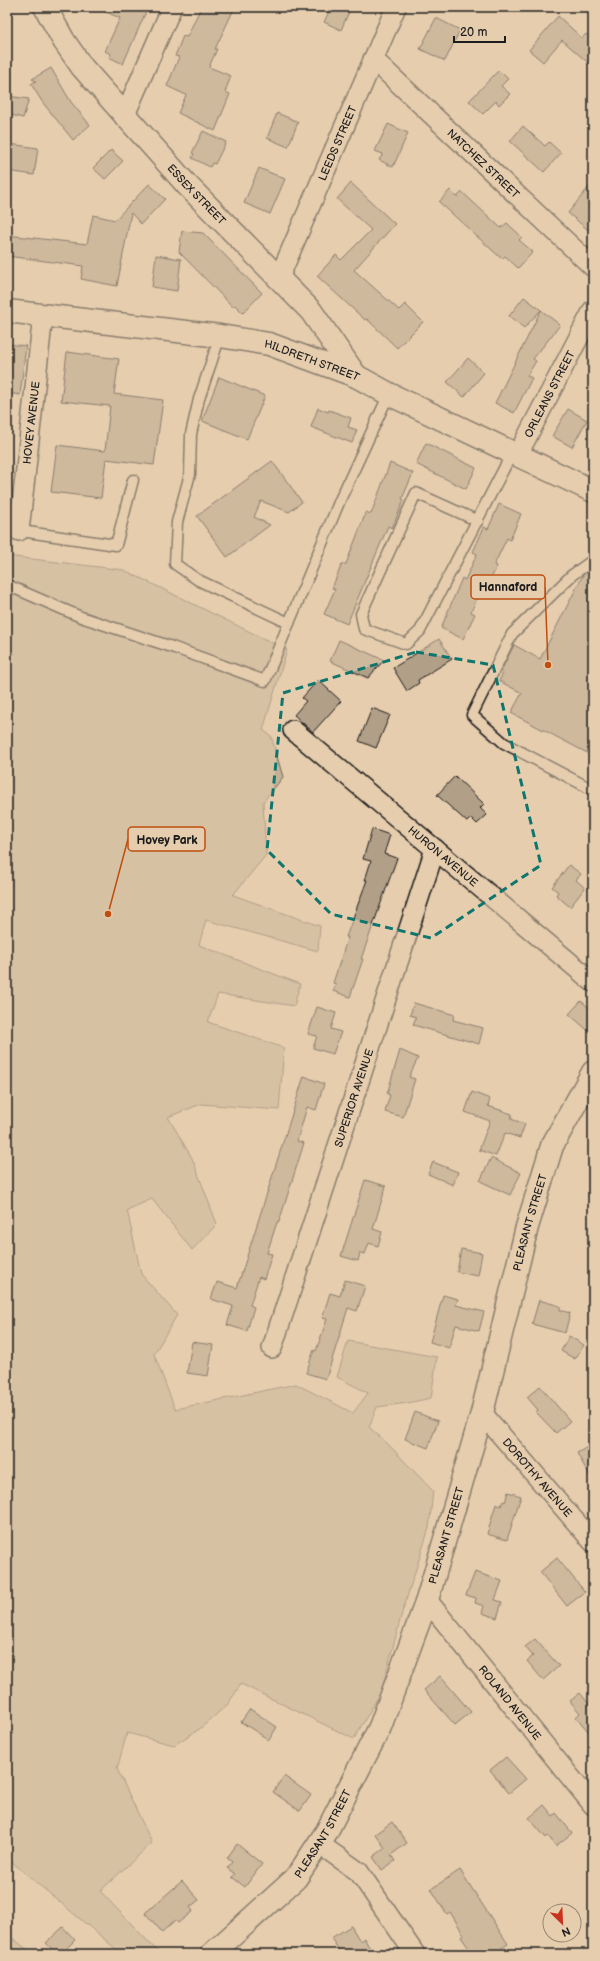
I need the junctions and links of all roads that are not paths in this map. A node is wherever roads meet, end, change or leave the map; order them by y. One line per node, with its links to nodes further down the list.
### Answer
1 (45, 7): 5 (street, ESSEX STREET)
2 (172, 7): 5 (street)
3 (396, 7): 4 (street, LEEDS STREET)
4 (373, 59): 6 (street, NATCHEZ STREET); 7 (street, LEEDS STREET)
5 (124, 117): 7 (street, ESSEX STREET)
6 (593, 267)
7 (279, 278): 12 (street, ESSEX STREET)
8 (593, 310): 14 (street, ORLEANS STREET)
9 (7, 311): 10 (street, HILDRETH STREET)
10 (43, 315): 11 (street, HILDRETH STREET); 18 (street, HOVEY AVENUE)
11 (220, 336): 12 (street, HILDRETH STREET); 21 (lane)
12 (356, 376): 13 (street, HILDRETH STREET)
13 (389, 394): 14 (street, HILDRETH STREET); 21 (lane)
14 (515, 455): 16 (street, HILDRETH STREET); 17 (lane)
15 (134, 480): 18 (lane)
16 (593, 491)
17 (478, 521): 17 (lane)
18 (13, 530)
19 (593, 560): 23 (lane)
20 (7, 586): 21 (lane)
21 (289, 623)
22 (293, 730): 24 (street, HURON AVENUE)
23 (593, 790)
24 (435, 849): 25 (street, HURON AVENUE); 27 (street, SUPERIOR AVENUE)
25 (593, 982)
26 (593, 1072): 28 (street, PLEASANT STREET)
27 (272, 1348)
28 (482, 1413): 29 (street, DOROTHY AVENUE); 30 (street, PLEASANT STREET)
29 (593, 1542)
30 (427, 1600): 31 (street, ROLAND AVENUE); 32 (street, PLEASANT STREET)
31 (593, 1805)
32 (318, 1843): 33 (street, PLEASANT STREET); 34 (street)
33 (212, 1954)
34 (415, 1954)

